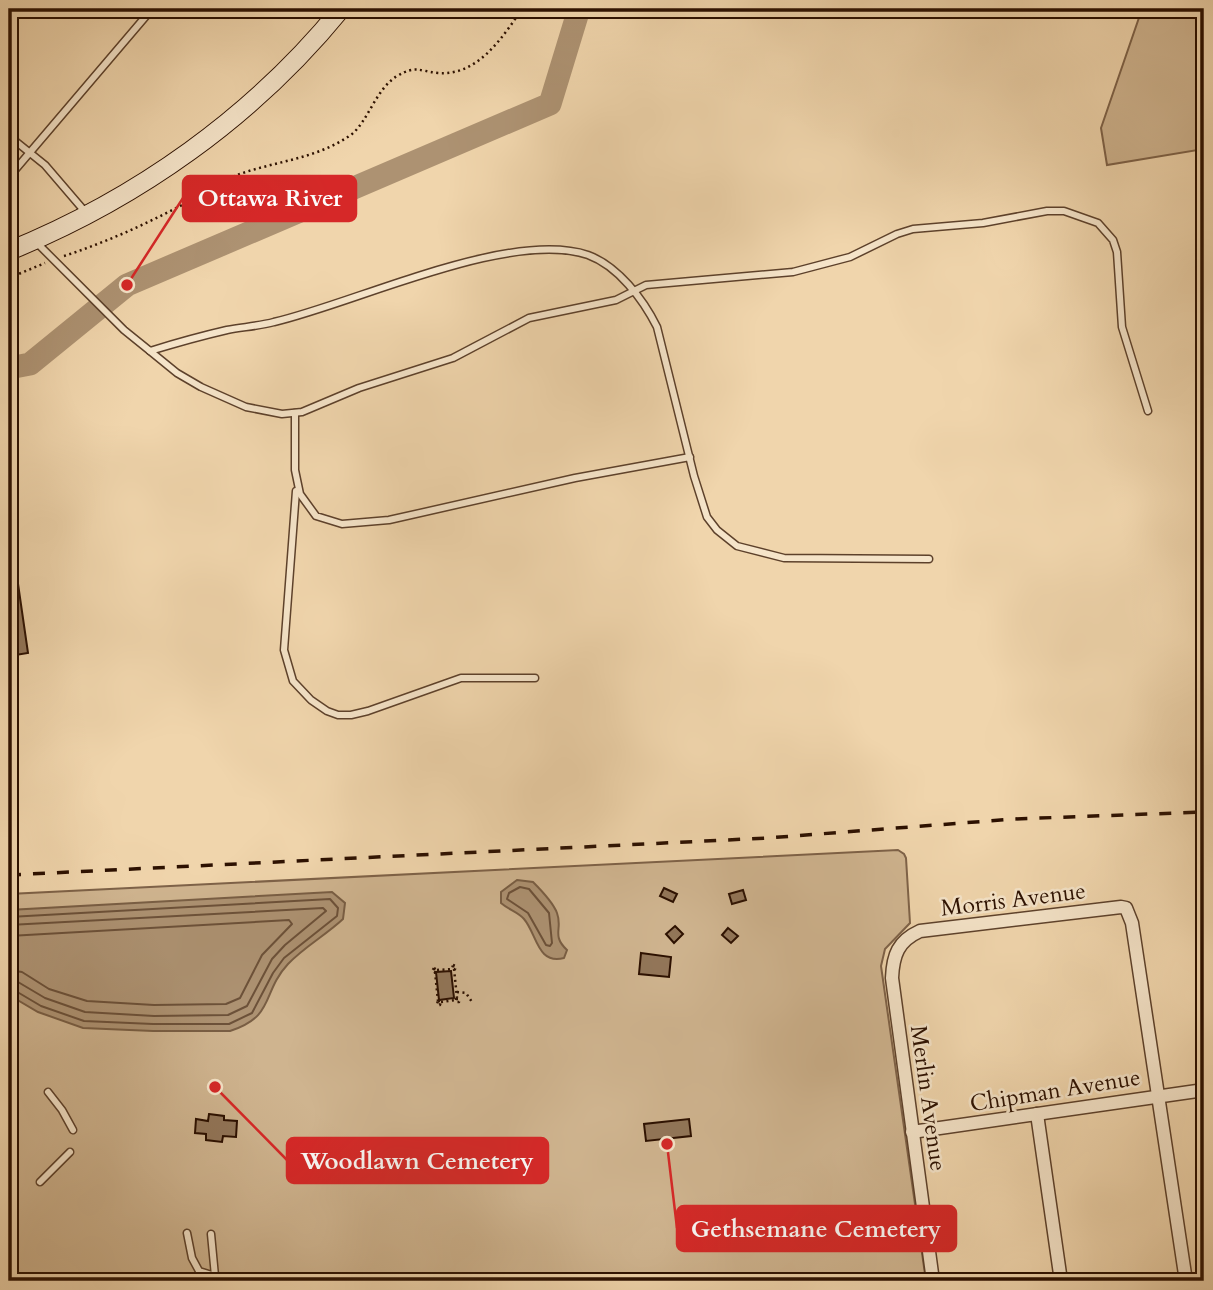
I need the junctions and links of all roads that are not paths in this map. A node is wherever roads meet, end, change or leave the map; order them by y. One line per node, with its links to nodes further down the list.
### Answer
1 (152, 9): 4 (lane)
2 (341, 9): 6 (street)
3 (9, 136): 4 (lane)
4 (30, 153): 5 (lane); 6 (lane)
5 (9, 177)
6 (89, 215): 7 (street)
7 (35, 241): 8 (street); 10 (lane)
8 (9, 251)
9 (633, 291): 10 (lane); 11 (lane); 12 (lane); 13 (lane)
10 (150, 351): 12 (lane)
11 (1148, 411)
12 (295, 413): 14 (lane)
13 (690, 457): 14 (lane); 15 (lane)
14 (296, 484): 16 (lane)
15 (929, 559)
16 (535, 678)
17 (919, 931): 20 (street, Morris Avenue); 23 (street, Merlin Avenue)
18 (1204, 1090): 20 (street, Chipman Avenue)
19 (48, 1092): 22 (lane)
20 (1158, 1096): 21 (street, Chipman Avenue); 30 (street)
21 (1037, 1114): 23 (street, Chipman Avenue); 29 (street)
22 (72, 1130)
23 (912, 1132): 28 (street, Merlin Avenue)
24 (70, 1152): 25 (lane)
25 (40, 1182)
26 (187, 1233): 27 (lane)
27 (211, 1234)
28 (933, 1281)
29 (1061, 1281)
30 (1186, 1281)

